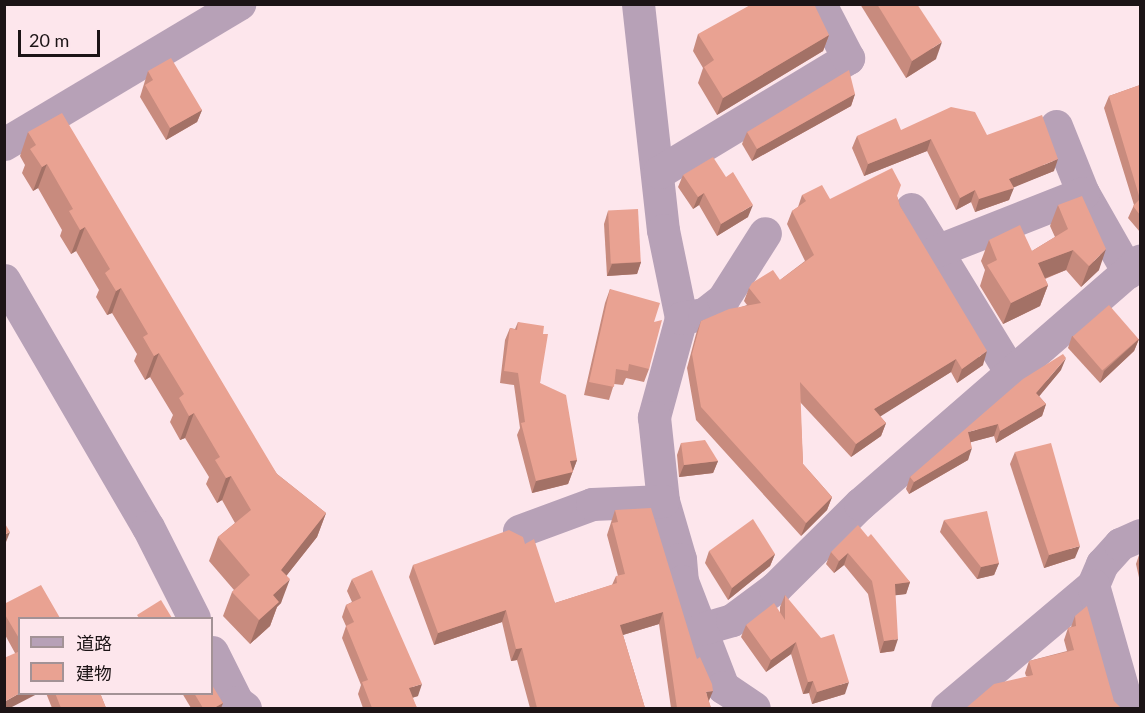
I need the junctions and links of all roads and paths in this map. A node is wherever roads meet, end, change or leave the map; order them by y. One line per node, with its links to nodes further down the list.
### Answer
1 (239, 4): 5 (street)
2 (638, 4): 6 (street)
3 (820, 4): 6 (street)
4 (1056, 126): 7 (street)
5 (4, 144)
6 (659, 172): 13 (street)
7 (1083, 193): 10 (street); 11 (street)
8 (911, 208): 10 (street)
9 (765, 233): 13 (street)
10 (936, 251): 14 (street)
11 (1134, 267): 14 (street)
12 (4, 280): 19 (street)
13 (681, 318): 15 (street)
14 (1010, 372): 20 (street)
15 (663, 501): 16 (street); 20 (street)
16 (519, 531)
17 (1140, 535): 18 (street)
18 (1093, 585): 24 (street); 25 (street)
19 (193, 617)
20 (701, 628): 23 (street)
21 (213, 655): 22 (street)
22 (232, 706)
23 (754, 708)
24 (946, 708)
25 (1128, 708)

